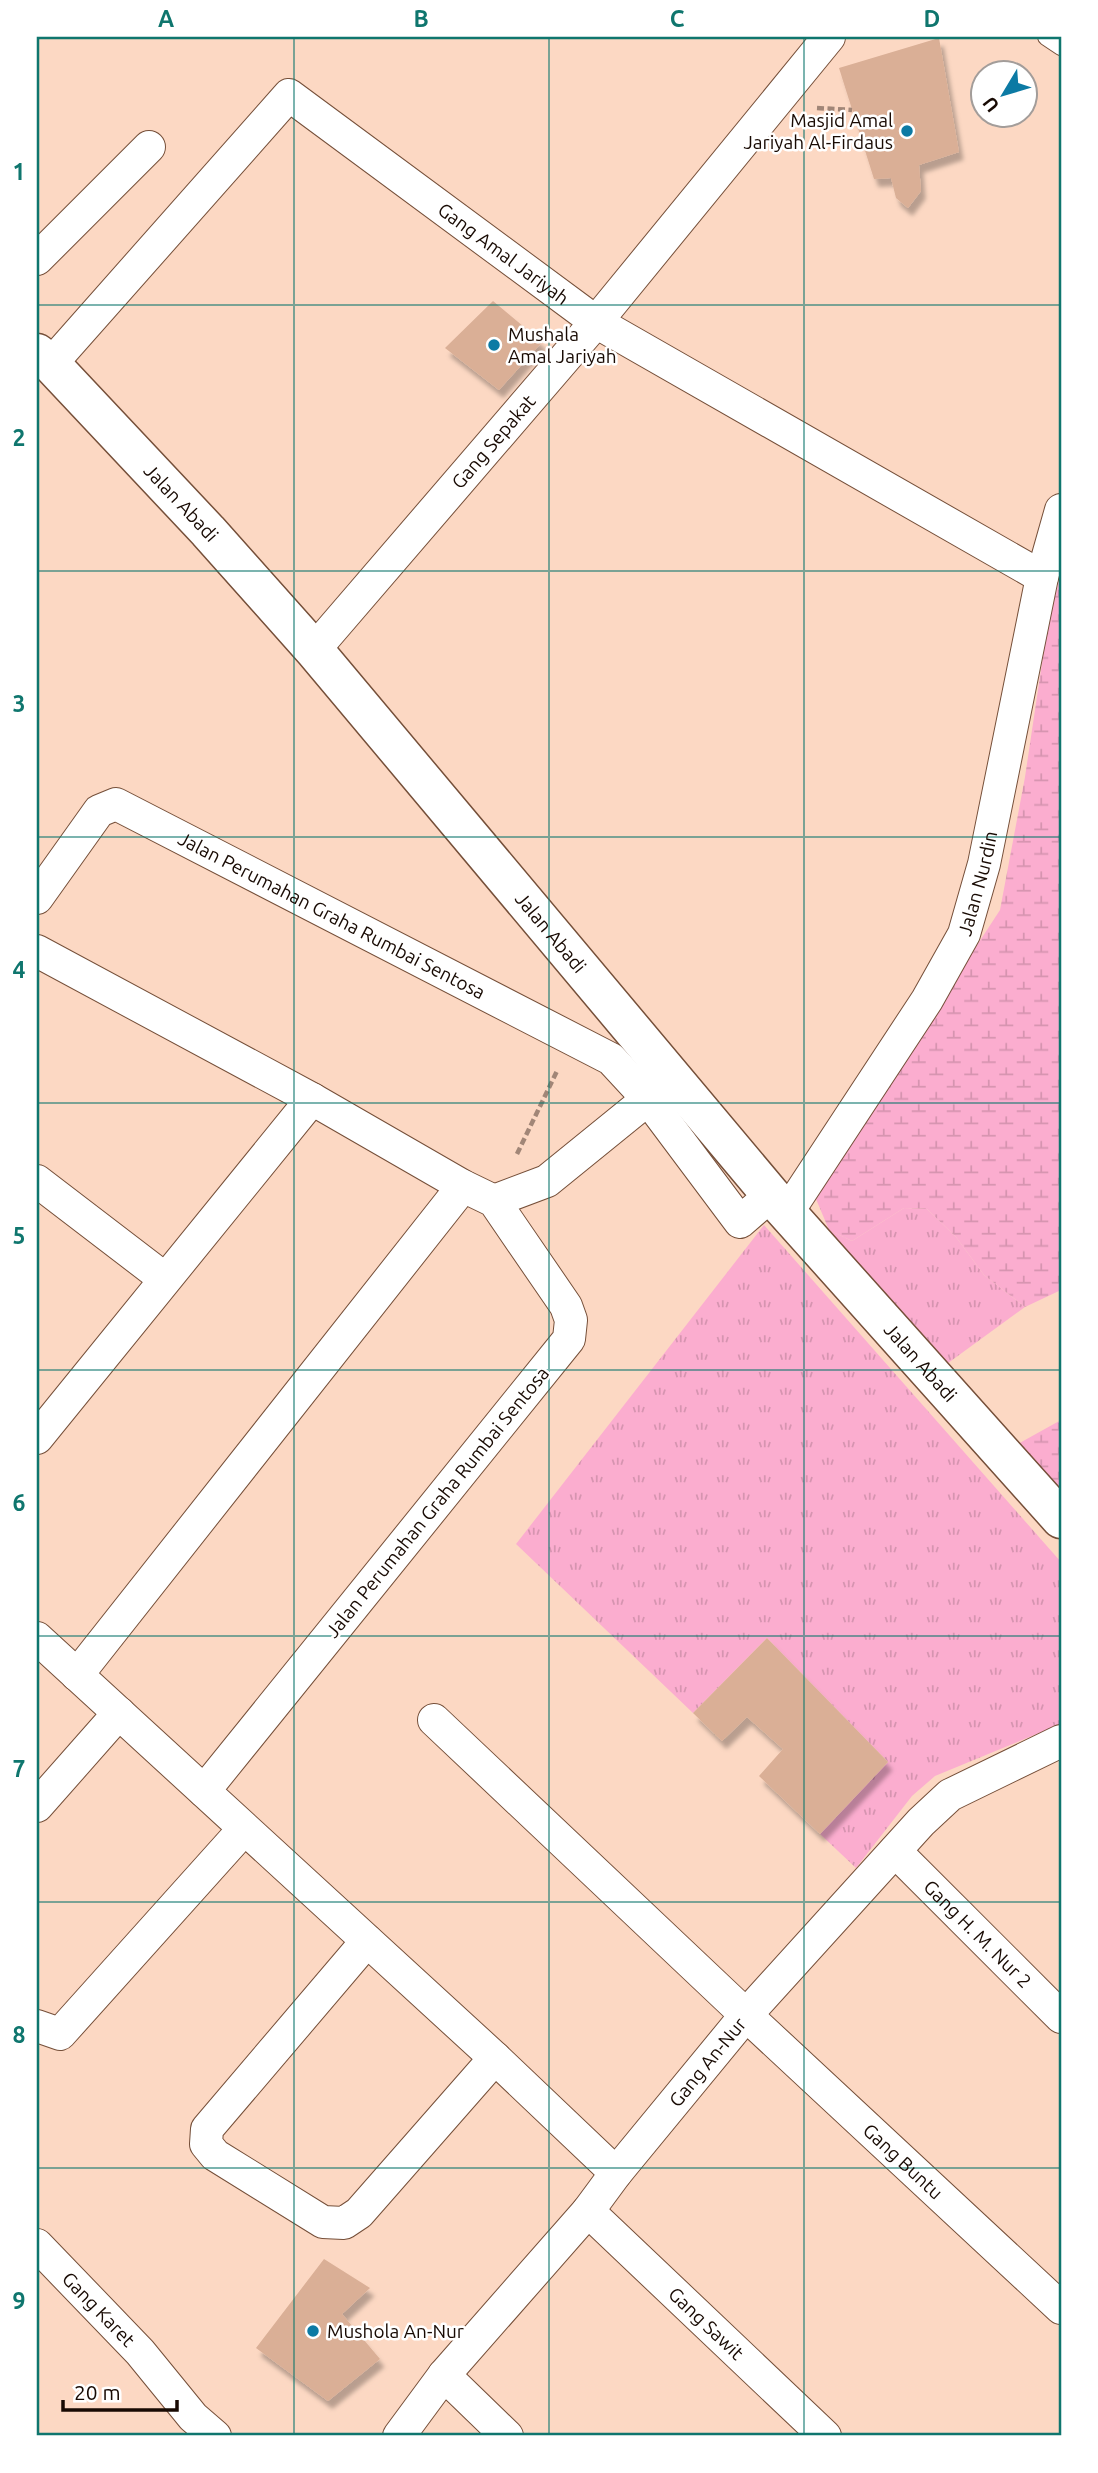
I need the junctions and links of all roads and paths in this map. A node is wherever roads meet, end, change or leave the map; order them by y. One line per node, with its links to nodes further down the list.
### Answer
1 (829, 37): 6 (street, Gang Sepakat)
2 (1046, 37): 3 (lane)
3 (1061, 47)
4 (149, 147): 5 (street)
5 (37, 259)
6 (596, 323): 7 (street, Gang Amal Jariyah); 9 (street, Gang Amal Jariyah); 10 (street, Gang Sepakat)
7 (44, 358): 10 (street, Jalan Abadi)
8 (1061, 510): 9 (street, Jalan Nurdin)
9 (1042, 577): 19 (street, Jalan Nurdin)
10 (314, 650): 14 (street, Jalan Abadi)
11 (37, 898): 13 (street, Jalan Perumahan Graha Rumbai Sentosa)
12 (37, 951): 15 (street, Jalan Perumahan Graha Rumbai Sentosa)
13 (573, 1039): 14 (street, Jalan Perumahan Graha Rumbai Sentosa); 18 (path)
14 (656, 1083): 18 (street); 19 (street, Jalan Abadi); 20 (street, Jalan Perumahan Graha Rumbai Sentosa)
15 (312, 1099): 17 (street, Jalan Perumahan Graha Rumbai Sentosa); 21 (street)
16 (37, 1181): 21 (street)
17 (463, 1186): 18 (street, Jalan Perumahan Graha Rumbai Sentosa); 26 (street)
18 (494, 1201): 30 (street, Jalan Perumahan Graha Rumbai Sentosa)
19 (779, 1204): 20 (street, Jalan Nurdin); 24 (street, Jalan Abadi)
20 (740, 1222)
21 (164, 1279): 22 (street)
22 (47, 1404): 23 (street)
23 (37, 1438)
24 (1061, 1518)
25 (37, 1638): 26 (street)
26 (77, 1675): 27 (street)
27 (119, 1713): 30 (street); 31 (street)
28 (434, 1720): 35 (street, Gang Buntu)
29 (1061, 1741): 33 (street, Gang An-Nur)
30 (204, 1791): 32 (street)
31 (37, 1806)
32 (244, 1829): 34 (street); 37 (street)
33 (895, 1851): 35 (street, Gang An-Nur); 36 (street, Gang H. M. Nur 2)
34 (366, 1941): 38 (street); 38 (street)
35 (746, 2015): 39 (street, Gang An-Nur); 42 (street, Gang Buntu)
36 (1061, 2017)
37 (37, 2026)
38 (495, 2058): 39 (street)
39 (616, 2173): 40 (street, Gang An-Nur)
40 (588, 2211): 43 (street, Gang An-Nur); 47 (street, Gang Sawit)
41 (37, 2245): 44 (street, Gang Karet)
42 (1061, 2308)
43 (444, 2375): 45 (street, Gang An-Nur); 46 (street)
44 (194, 2430)
45 (399, 2436)
46 (507, 2436)
47 (825, 2436)

